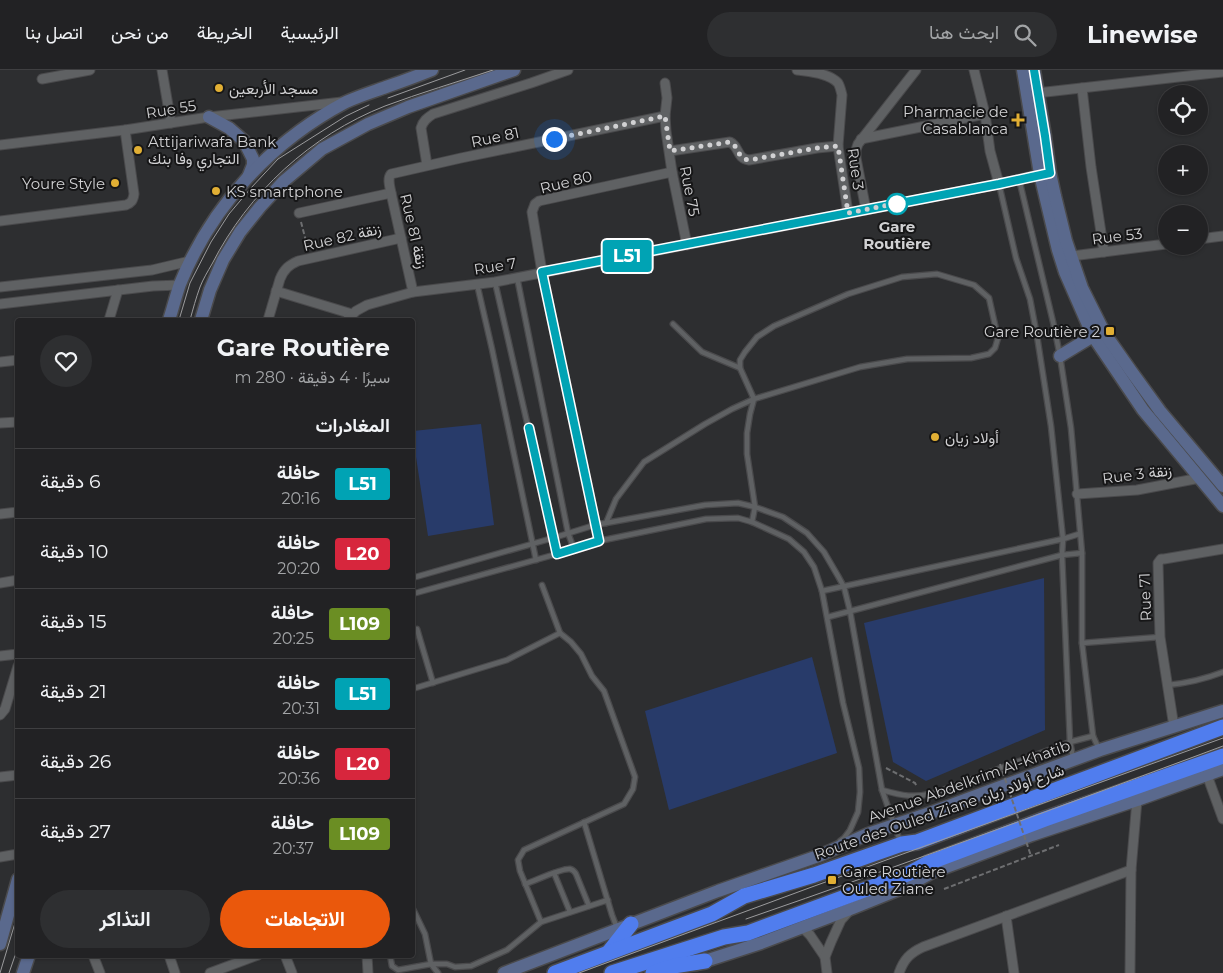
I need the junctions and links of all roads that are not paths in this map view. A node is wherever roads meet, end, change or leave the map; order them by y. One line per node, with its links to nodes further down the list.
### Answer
1 (90, 70): 14 (street)
2 (162, 70): 22 (street)
3 (432, 70): 12 (street)
4 (514, 70): 63 (street)
5 (568, 70): 28 (street)
6 (800, 70): 13 (street)
7 (916, 70): 24 (street)
8 (974, 70): 19 (street)
9 (1023, 70): 30 (street)
10 (1034, 70): 17 (street)
11 (1223, 72): 16 (street)
12 (417, 73): 18 (street)
13 (828, 73): 26 (street, Rue 3)
14 (42, 79)
15 (665, 83): 20 (street, Rue 75)
16 (1082, 88): 17 (street); 45 (street)
17 (1037, 93): 30 (street)
18 (347, 102): 21 (street, Rue 55); 31 (street)
19 (985, 114): 24 (street); 34 (street)
20 (665, 116): 27 (street, Rue 75); 28 (street, Rue 81)
21 (209, 117): 22 (street, Rue 55); 31 (street)
22 (171, 123): 23 (street, Rue 55)
23 (125, 130): 25 (street, Rue 55); 39 (street)
24 (861, 139): 36 (street)
25 (0, 145)
26 (838, 146): 27 (street); 38 (street, Rue 3)
27 (670, 151): 29 (street, Rue 75)
28 (426, 166): 32 (street, Rue 81)
29 (672, 172): 43 (street, Rue 75); 49 (street, Rue 80)
30 (1045, 173): 33 (street, Rue 7); 46 (street); 66 (street)
31 (249, 176): 47 (street)
32 (389, 176): 35 (street, Rue 81 زنقة)
33 (1020, 179): 34 (street, Rue 7); 67 (lane)
34 (999, 184): 36 (street, Rue 7); 88 (lane)
35 (391, 193): 37 (street); 41 (street, Rue 81 زنقة)
36 (866, 210): 38 (street, Rue 7)
37 (299, 213)
38 (848, 213): 43 (street, Rue 7)
39 (0, 220)
40 (1223, 236): 42 (street)
41 (401, 238): 57 (street, Rue 82 زنقة); 58 (street, Rue 81 زنقة)
42 (1208, 238)
43 (687, 245): 49 (street, Rue 7)
44 (1158, 245): 45 (street, Rue 53)
45 (1104, 252): 46 (street, Rue 53)
46 (1072, 256): 74 (street)
47 (190, 261): 48 (street); 54 (street)
48 (152, 270): 53 (street); 55 (street)
49 (542, 272): 50 (street, Rue 7); 84 (lane)
50 (517, 277): 51 (street, Rue 7); 85 (lane)
51 (495, 282): 52 (street, Rue 7); 87 (lane)
52 (477, 284): 58 (street, Rue 7); 90 (lane)
53 (153, 286): 54 (street); 56 (street)
54 (180, 286): 62 (street)
55 (0, 287)
56 (118, 290): 59 (street); 61 (street)
57 (276, 292): 60 (street); 64 (street, Rue 82 زنقة)
58 (414, 292): 60 (street, Rue 7)
59 (0, 304)
60 (350, 317)
61 (110, 318)
62 (170, 318)
63 (202, 318)
64 (269, 318)
65 (673, 324): 70 (lane)
66 (1093, 336): 67 (street); 75 (street)
67 (1060, 356): 77 (lane)
68 (15, 360): 69 (street)
69 (0, 362)
70 (740, 368): 71 (lane); 71 (lane)
71 (754, 399): 79 (lane); 83 (lane)
72 (15, 422): 73 (street)
73 (0, 423)
74 (1219, 475): 76 (street)
75 (1200, 478): 77 (street, Rue 3 زنقة); 78 (street)
76 (1223, 486)
77 (1077, 494): 86 (lane)
78 (1223, 506)
79 (755, 507): 82 (lane); 83 (lane); 101 (lane)
80 (15, 512): 81 (street)
81 (0, 514)
82 (752, 522): 89 (lane); 102 (lane)
83 (606, 523): 84 (lane)
84 (594, 525): 85 (lane); 89 (lane)
85 (568, 533): 87 (lane); 91 (lane)
86 (1079, 534): 88 (lane); 94 (lane)
87 (553, 538): 90 (lane); 93 (lane)
88 (1063, 539): 95 (lane); 101 (lane)
89 (599, 541): 91 (lane)
90 (532, 544): 96 (lane); 97 (lane)
91 (574, 549): 93 (lane)
92 (1223, 549): 108 (street, Rue 71)
93 (557, 554): 96 (lane)
94 (1082, 554): 95 (lane); 109 (lane)
95 (1062, 555): 104 (lane); 122 (lane)
96 (536, 560): 103 (lane)
97 (415, 577)
98 (15, 580): 99 (street)
99 (0, 582)
100 (542, 585): 107 (lane)
101 (844, 587): 102 (lane); 104 (lane)
102 (822, 591): 105 (lane)
103 (415, 593)
104 (850, 611): 105 (lane); 130 (lane)
105 (828, 617): 137 (lane)
106 (416, 629): 114 (lane)
107 (560, 633): 114 (lane); 133 (lane)
108 (1160, 637): 109 (lane, Rue 71); 115 (street, Rue 71)
109 (1082, 643): 121 (lane)
110 (15, 654): 111 (street)
111 (0, 656)
112 (1223, 672): 115 (lane)
113 (15, 676): 118 (street)
114 (433, 683): 116 (lane)
115 (1167, 685): 119 (street, Rue 71)
116 (415, 688)
117 (1223, 711): 119 (street, Avenue Abdelkrim Al-Khatib)
118 (0, 715)
119 (1174, 727): 123 (street, Avenue Abdelkrim Al-Khatib)
120 (1223, 727): 135 (highway, Route des Ouled Ziane شارع أولاد زيان)
121 (1093, 736): 122 (lane); 123 (lane)
122 (1070, 742): 125 (lane); 130 (lane)
123 (1100, 750): 125 (street, Avenue Abdelkrim Al-Khatib)
124 (1223, 756): 141 (highway)
125 (1074, 760): 134 (street, Avenue Abdelkrim Al-Khatib)
126 (1223, 769): 128 (street)
127 (15, 775): 129 (street)
128 (1207, 775): 131 (street); 132 (street)
129 (0, 777)
130 (882, 790): 134 (lane)
131 (1137, 800): 139 (street); 141 (street)
132 (1223, 819)
133 (584, 822): 142 (lane); 144 (lane)
134 (894, 826): 135 (lane); 137 (street, Avenue Abdelkrim Al-Khatib)
135 (902, 844): 154 (highway, Route des Ouled Ziane شارع أولاد زيان)
136 (15, 855): 138 (street)
137 (821, 855): 151 (street, Avenue Abdelkrim Al-Khatib)
138 (0, 858)
139 (1131, 870): 149 (street); 180 (street)
140 (554, 873): 142 (lane); 145 (lane); 148 (lane)
141 (908, 880): 146 (street); 174 (highway)
142 (525, 884): 150 (lane)
143 (15, 890): 153 (street)
144 (608, 900): 145 (lane); 151 (lane)
145 (589, 906): 148 (lane)
146 (853, 908): 152 (street); 155 (street)
147 (415, 912): 164 (lane)
148 (570, 912): 150 (lane)
149 (1006, 916): 178 (street); 179 (street)
150 (541, 922): 164 (lane)
151 (625, 926): 154 (highway); 172 (street, Avenue Abdelkrim Al-Khatib)
152 (802, 927): 155 (street); 163 (street)
153 (0, 944)
154 (608, 953): 173 (highway, Route des Ouled Ziane شارع أولاد زيان)
155 (825, 957): 177 (street)
156 (28, 958): 165 (street)
157 (94, 958): 166 (street)
158 (170, 958): 167 (street)
159 (250, 958): 168 (street)
160 (286, 958): 169 (street)
161 (367, 958): 170 (street)
162 (391, 958): 164 (lane)
163 (705, 961): 175 (highway); 176 (street)
164 (432, 964): 171 (lane)
165 (23, 973)
166 (100, 973)
167 (175, 973)
168 (210, 973)
169 (292, 973)
170 (368, 973)
171 (438, 973)
172 (504, 973)
173 (554, 973)
174 (612, 973)
175 (653, 973)
176 (672, 973)
177 (827, 973)
178 (899, 973)
179 (1014, 973)
180 (1130, 973)

